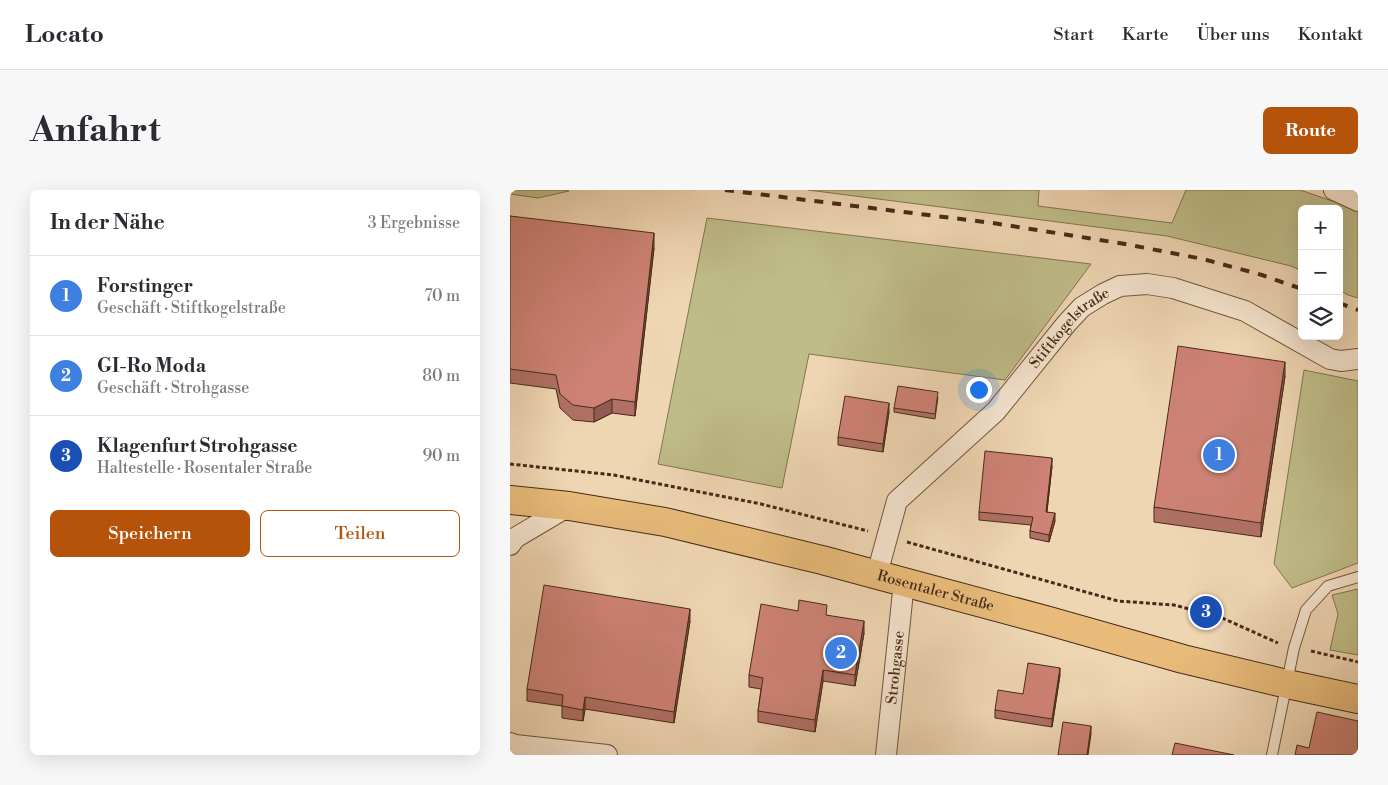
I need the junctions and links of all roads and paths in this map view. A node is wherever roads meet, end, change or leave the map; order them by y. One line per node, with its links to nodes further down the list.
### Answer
1 (1334, 190): 2 (street)
2 (1358, 201)
3 (1358, 359): 7 (street, Stiftkogelstraße)
4 (510, 464): 7 (path)
5 (510, 500): 6 (main road, Rosentaler Straße)
6 (570, 506): 8 (street); 9 (main road, Rosentaler Straße)
7 (887, 537): 9 (street, Stiftkogelstraße); 12 (path)
8 (510, 545)
9 (876, 574): 11 (main road, Rosentaler Straße)
10 (1358, 577): 12 (lane)
11 (904, 582): 14 (main road, Rosentaler Straße); 18 (street, Strohgasse)
12 (1294, 648): 13 (path); 14 (lane)
13 (1358, 662)
14 (1287, 684): 15 (main road, Rosentaler Straße); 19 (lane)
15 (1358, 698)
16 (510, 743): 17 (street)
17 (607, 755)
18 (886, 755)
19 (1272, 755)

